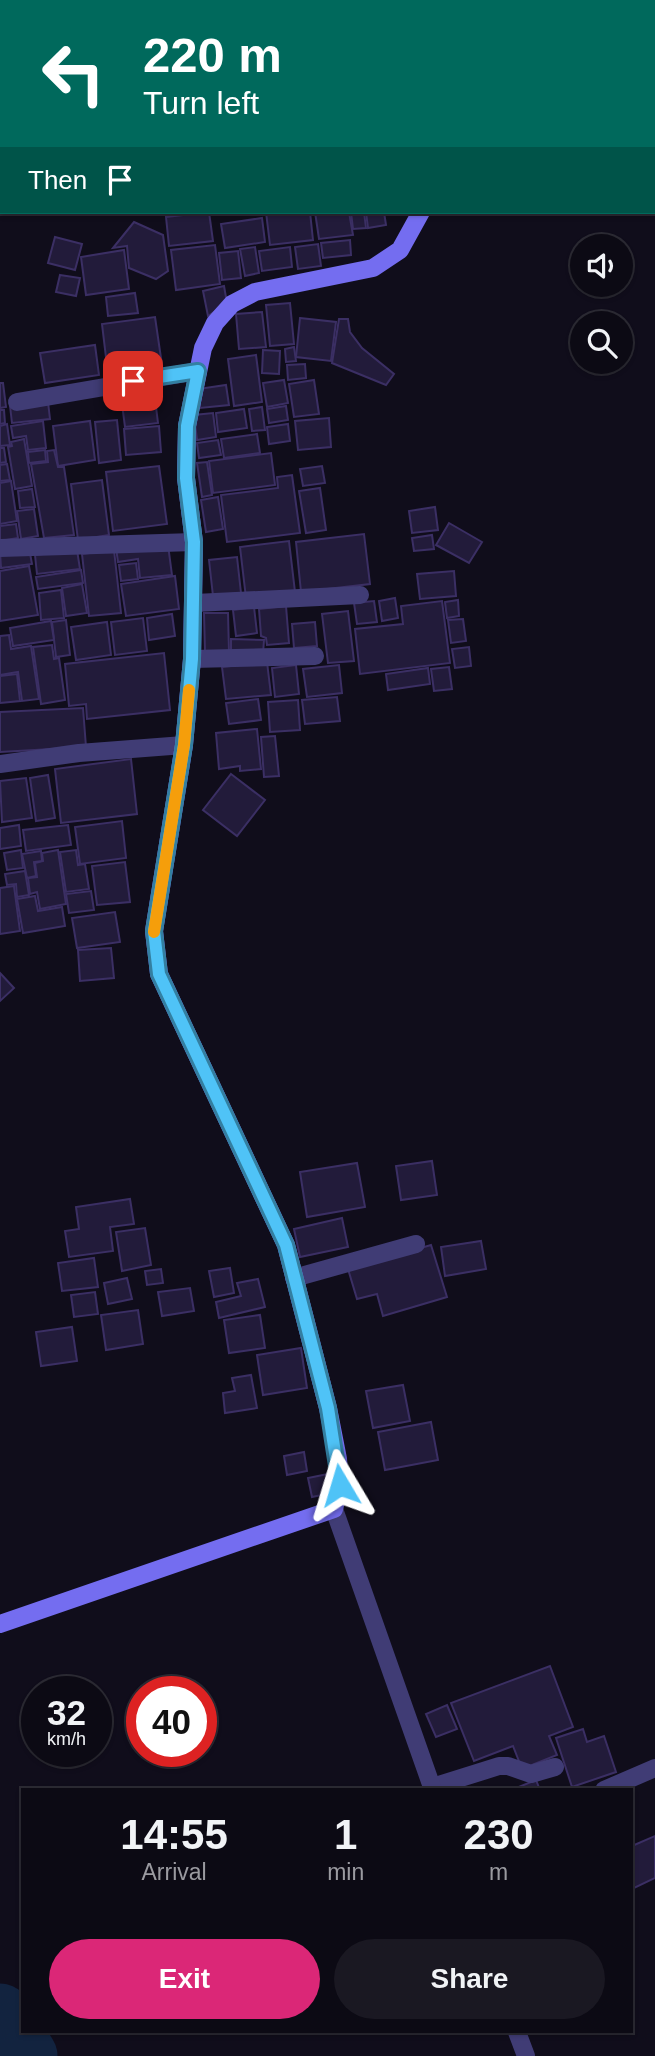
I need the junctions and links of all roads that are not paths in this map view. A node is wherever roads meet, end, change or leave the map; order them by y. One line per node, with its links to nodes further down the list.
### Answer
1 (420, 214): 2 (street)
2 (198, 371): 3 (street); 4 (street)
3 (17, 402)
4 (194, 542): 5 (street); 7 (street)
5 (0, 548)
6 (360, 596): 7 (street)
7 (195, 603): 9 (street)
8 (314, 656): 9 (street)
9 (192, 659): 10 (street)
10 (184, 745): 11 (street); 13 (street)
11 (0, 764)
12 (416, 1244): 13 (street)
13 (294, 1278): 14 (street)
14 (334, 1509): 15 (street); 18 (street)
15 (0, 1624)
16 (555, 1767): 18 (street)
17 (655, 1769): 19 (street)
18 (432, 1788)
19 (609, 1788)
20 (517, 2033): 21 (street)
21 (526, 2056)

